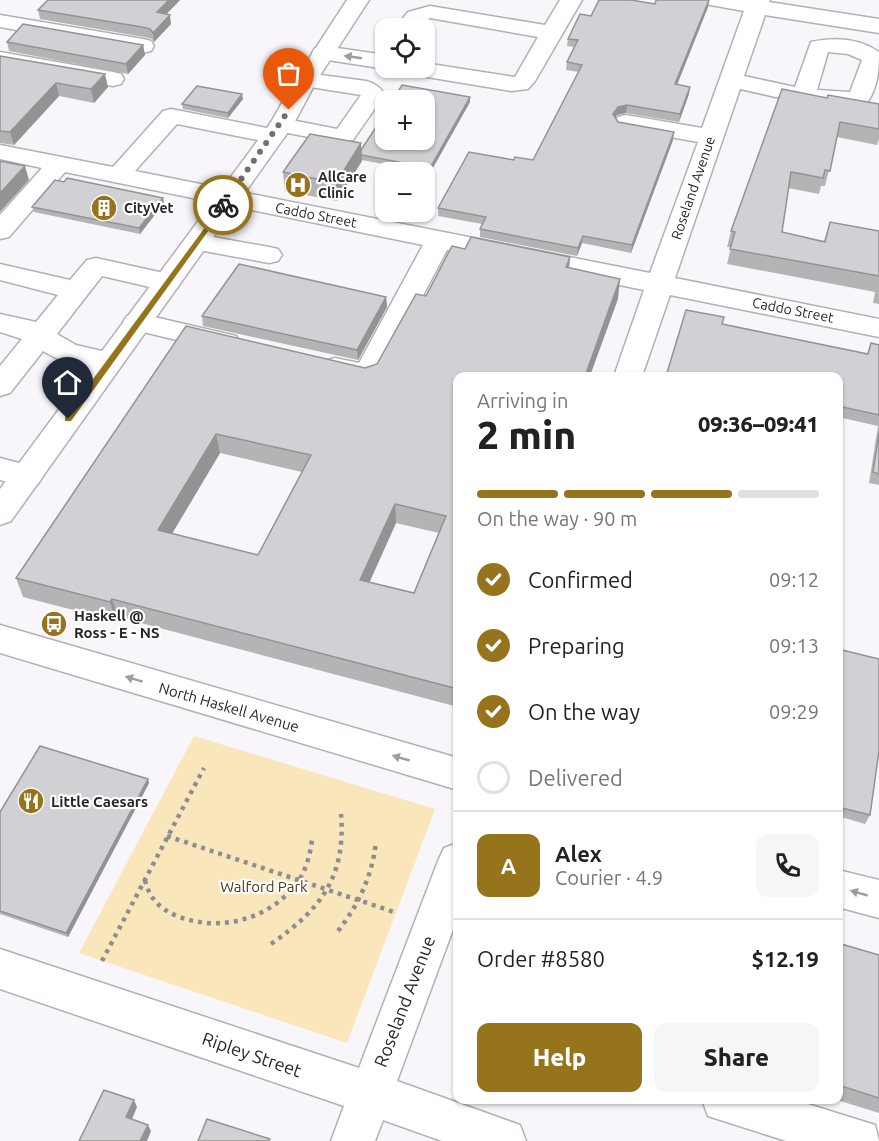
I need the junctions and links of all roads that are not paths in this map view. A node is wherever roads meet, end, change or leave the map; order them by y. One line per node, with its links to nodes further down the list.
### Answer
1 (358, 0): 11 (street)
2 (571, 0): 9 (street)
3 (712, 0): 5 (street)
4 (16, 4): 7 (street)
5 (757, 4): 8 (street); 17 (street, Roseland Avenue)
6 (413, 18): 9 (street)
7 (0, 21): 10 (street)
8 (879, 26)
9 (552, 33): 14 (street)
10 (143, 46)
11 (323, 53): 13 (street, one-way to 11); 16 (street)
12 (0, 59): 15 (street)
13 (375, 59)
14 (435, 71)
15 (113, 80)
16 (306, 80): 20 (street); 20 (street)
17 (730, 80): 18 (street); 21 (street, Roseland Avenue)
18 (804, 94)
19 (626, 122): 21 (street)
20 (277, 130): 24 (street); 25 (street)
21 (711, 137): 32 (street, Roseland Avenue)
22 (0, 152): 23 (street, Caddo Street)
23 (59, 164): 24 (street, Caddo Street); 26 (street)
24 (118, 176): 25 (street, Caddo Street)
25 (228, 198): 27 (street, Caddo Street); 28 (street)
26 (0, 231)
27 (439, 240): 32 (street, Caddo Street); 40 (street)
28 (197, 242): 29 (street); 31 (street)
29 (269, 255)
30 (0, 272): 33 (street)
31 (167, 282): 33 (street); 34 (street)
32 (660, 284): 36 (street, Caddo Street); 41 (street, Roseland Avenue)
33 (75, 290): 37 (street)
34 (137, 322): 38 (street); 39 (street)
35 (0, 323): 37 (street)
36 (879, 328)
37 (39, 338): 39 (street); 42 (street)
38 (256, 350)
39 (109, 362): 43 (street)
40 (311, 363)
41 (629, 372)
42 (0, 386)
43 (13, 473): 44 (street)
44 (0, 513)
45 (0, 639): 46 (street, North Haskell Avenue, one-way to 45)
46 (453, 773)
47 (453, 874): 51 (street, Roseland Avenue)
48 (843, 889): 49 (street, one-way to 48)
49 (879, 899)
50 (0, 969): 51 (street, Ripley Street)
51 (369, 1093): 53 (street, Roseland Avenue); 54 (street, Ripley Street)
52 (737, 1104): 55 (street)
53 (353, 1141)
54 (504, 1141)
55 (859, 1141)

